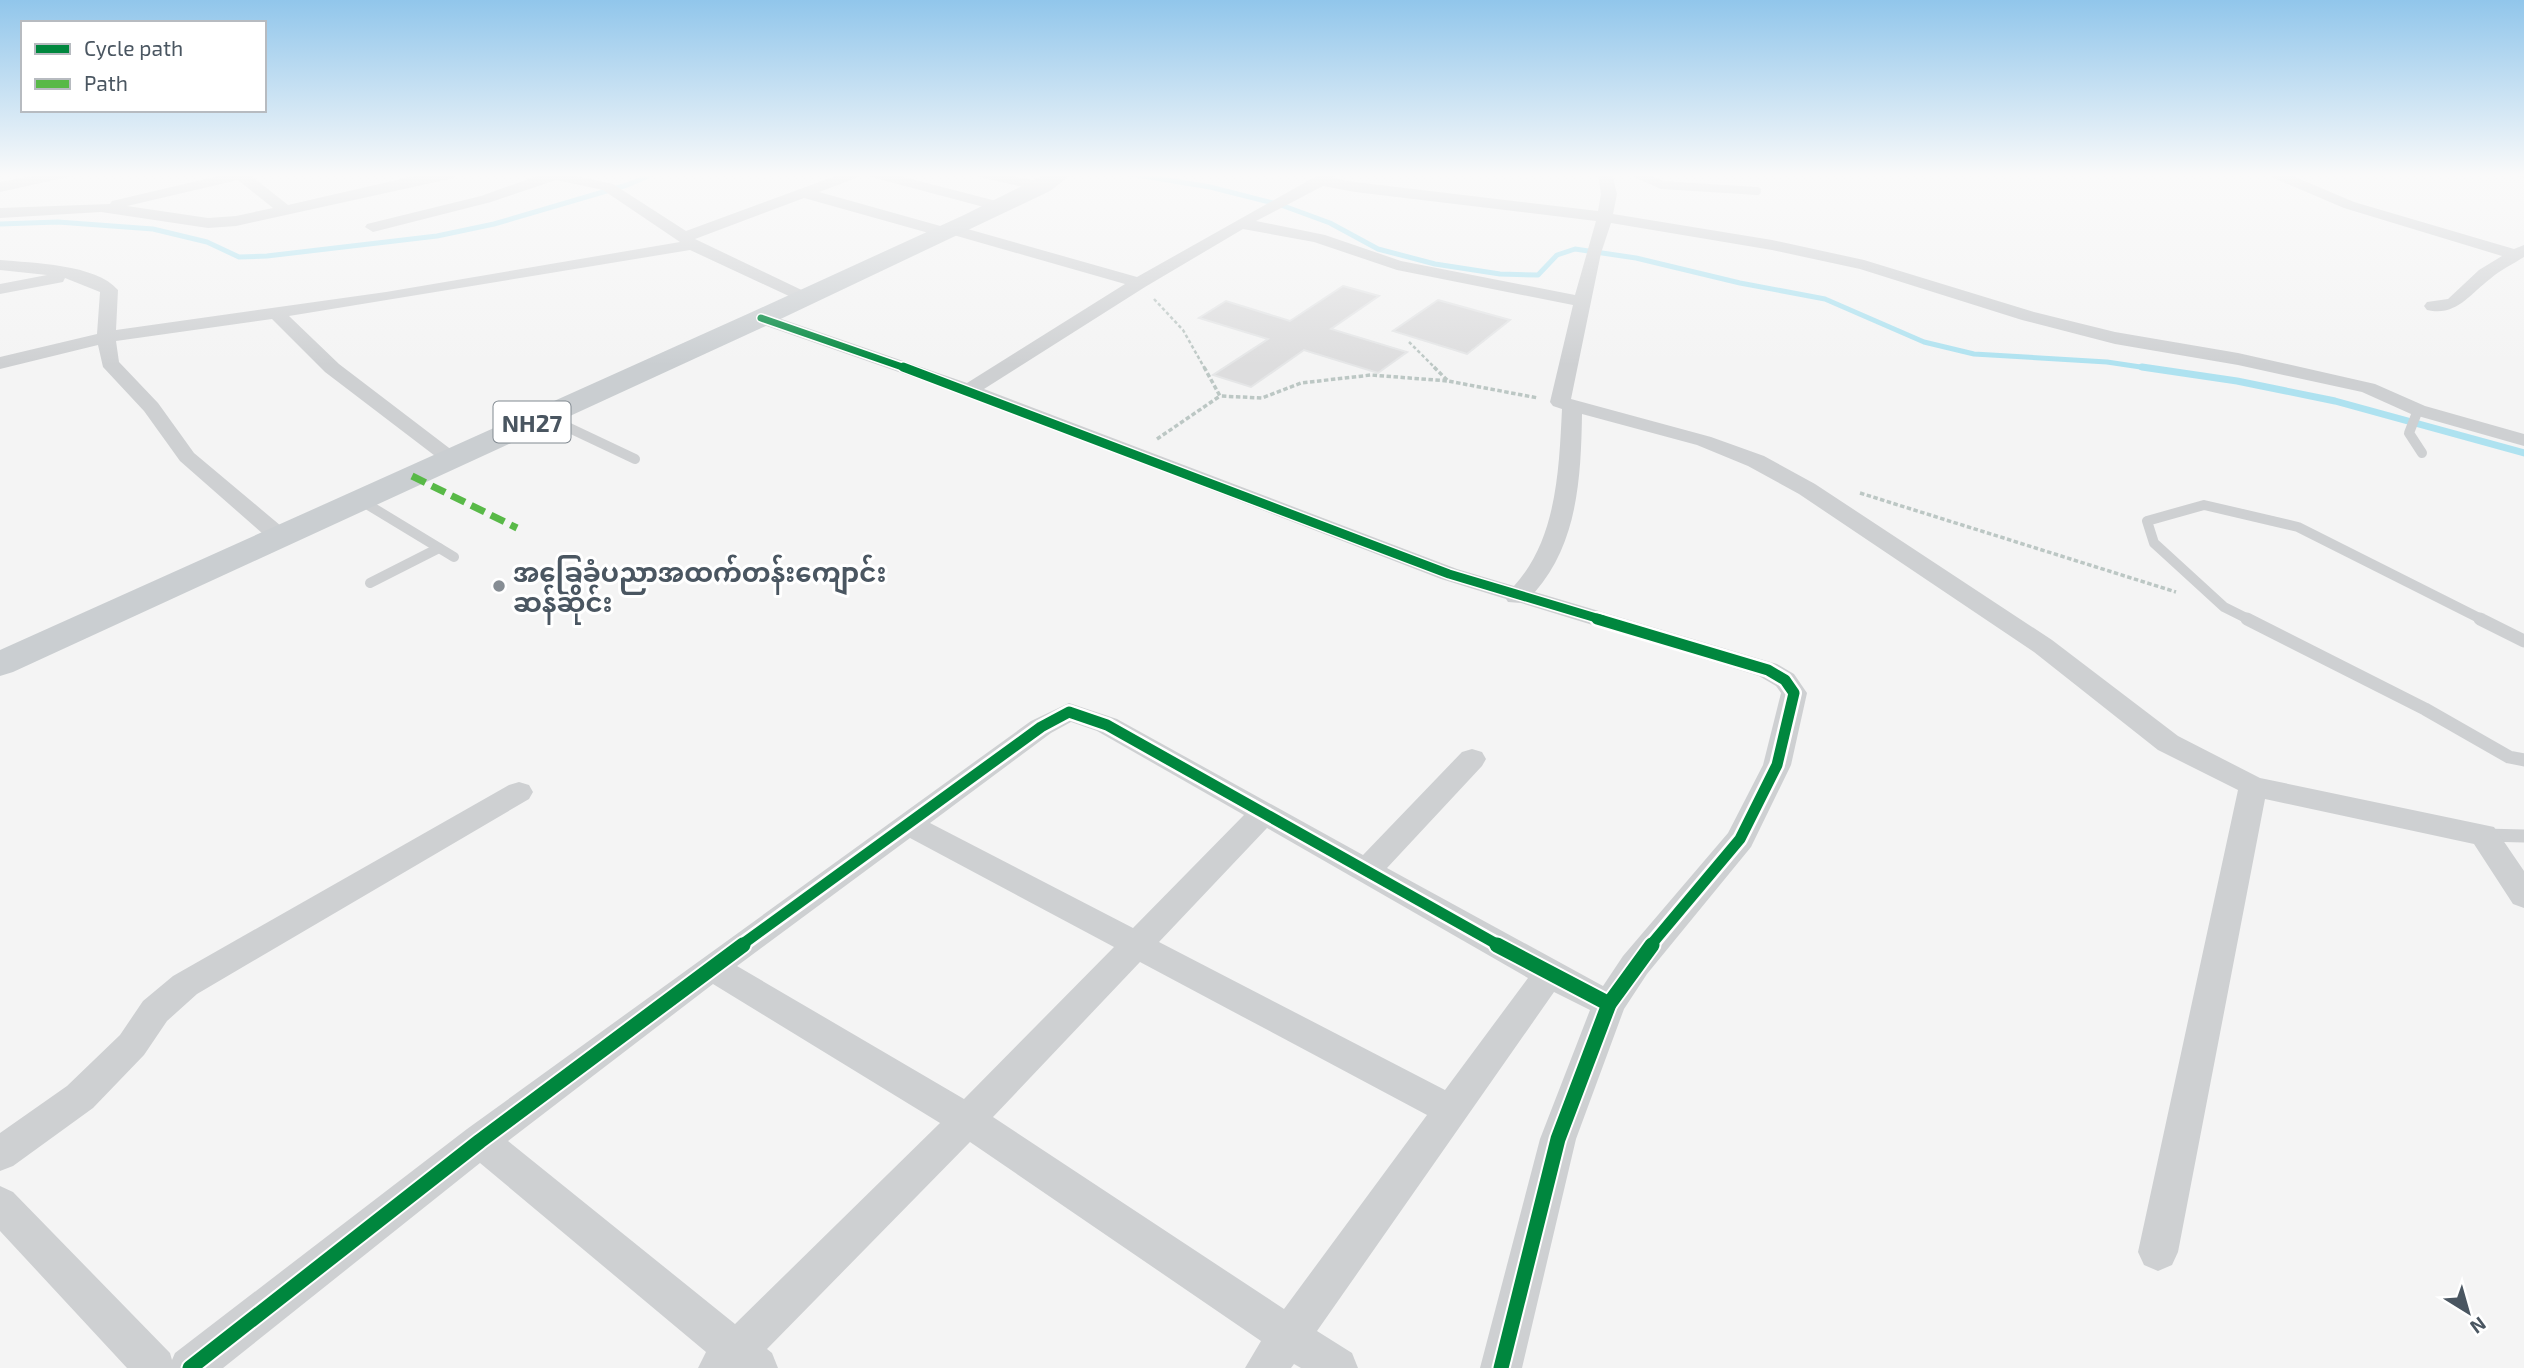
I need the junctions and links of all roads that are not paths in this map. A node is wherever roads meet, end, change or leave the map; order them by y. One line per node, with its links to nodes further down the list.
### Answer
1 (683, 238): 10 (street)
2 (696, 238): 10 (street)
3 (932, 238): 17 (main road, NH27)
4 (972, 238): 15 (street)
5 (1218, 238): 15 (street)
6 (1318, 238): 18 (street)
7 (1598, 238): 11 (street)
8 (1729, 238): 24 (street)
9 (2468, 238): 12 (street)
10 (688, 241): 17 (street); 20 (street)
11 (1594, 251): 18 (street)
12 (2520, 252): 19 (street)
13 (0, 265): 14 (street)
14 (73, 275): 16 (street); 22 (street)
15 (1139, 283): 25 (street)
16 (0, 289)
17 (804, 298): 21 (main road, NH27)
18 (1584, 302): 26 (street)
19 (2433, 306)
20 (276, 313): 22 (street); 32 (street)
21 (761, 318): 25 (street); 28 (main road, NH27)
22 (106, 337): 23 (street); 35 (street)
23 (0, 363)
24 (2368, 388): 27 (street); 29 (street)
25 (968, 390): 39 (street)
26 (1566, 404): 39 (street); 44 (street)
27 (2418, 410): 30 (street); 31 (lane)
28 (544, 416): 32 (main road, NH27); 33 (lane)
29 (2524, 430)
30 (2524, 440)
31 (2422, 453)
32 (450, 458): 34 (main road, NH27)
33 (635, 459)
34 (359, 500): 35 (main road, NH27); 36 (lane)
35 (279, 536): 41 (main road, NH27)
36 (439, 548): 37 (lane); 38 (lane)
37 (454, 556)
38 (370, 583)
39 (1517, 597): 55 (street)
40 (2524, 640): 43 (lane)
41 (0, 664)
42 (1472, 759): 50 (street)
43 (2524, 760)
44 (2253, 786): 49 (street); 61 (street)
45 (519, 792): 59 (street)
46 (1265, 813): 47 (street); 50 (street); 52 (street)
47 (908, 824): 52 (street); 53 (street)
48 (2524, 836): 49 (lane)
49 (2502, 852): 51 (street)
50 (1367, 870): 54 (street)
51 (2524, 896)
52 (1135, 945): 56 (street); 57 (street)
53 (712, 967): 57 (street); 58 (street)
54 (1549, 974): 55 (street); 56 (street)
55 (1609, 1004): 68 (street)
56 (1450, 1110): 62 (street)
57 (967, 1120): 62 (street); 63 (street)
58 (480, 1141): 63 (street); 65 (street)
59 (0, 1154)
60 (0, 1204): 64 (street)
61 (2158, 1252)
62 (1288, 1335): 66 (street); 67 (street)
63 (737, 1362)
64 (155, 1368)
65 (190, 1368)
66 (1266, 1368)
67 (1337, 1368)
68 (1501, 1368)

